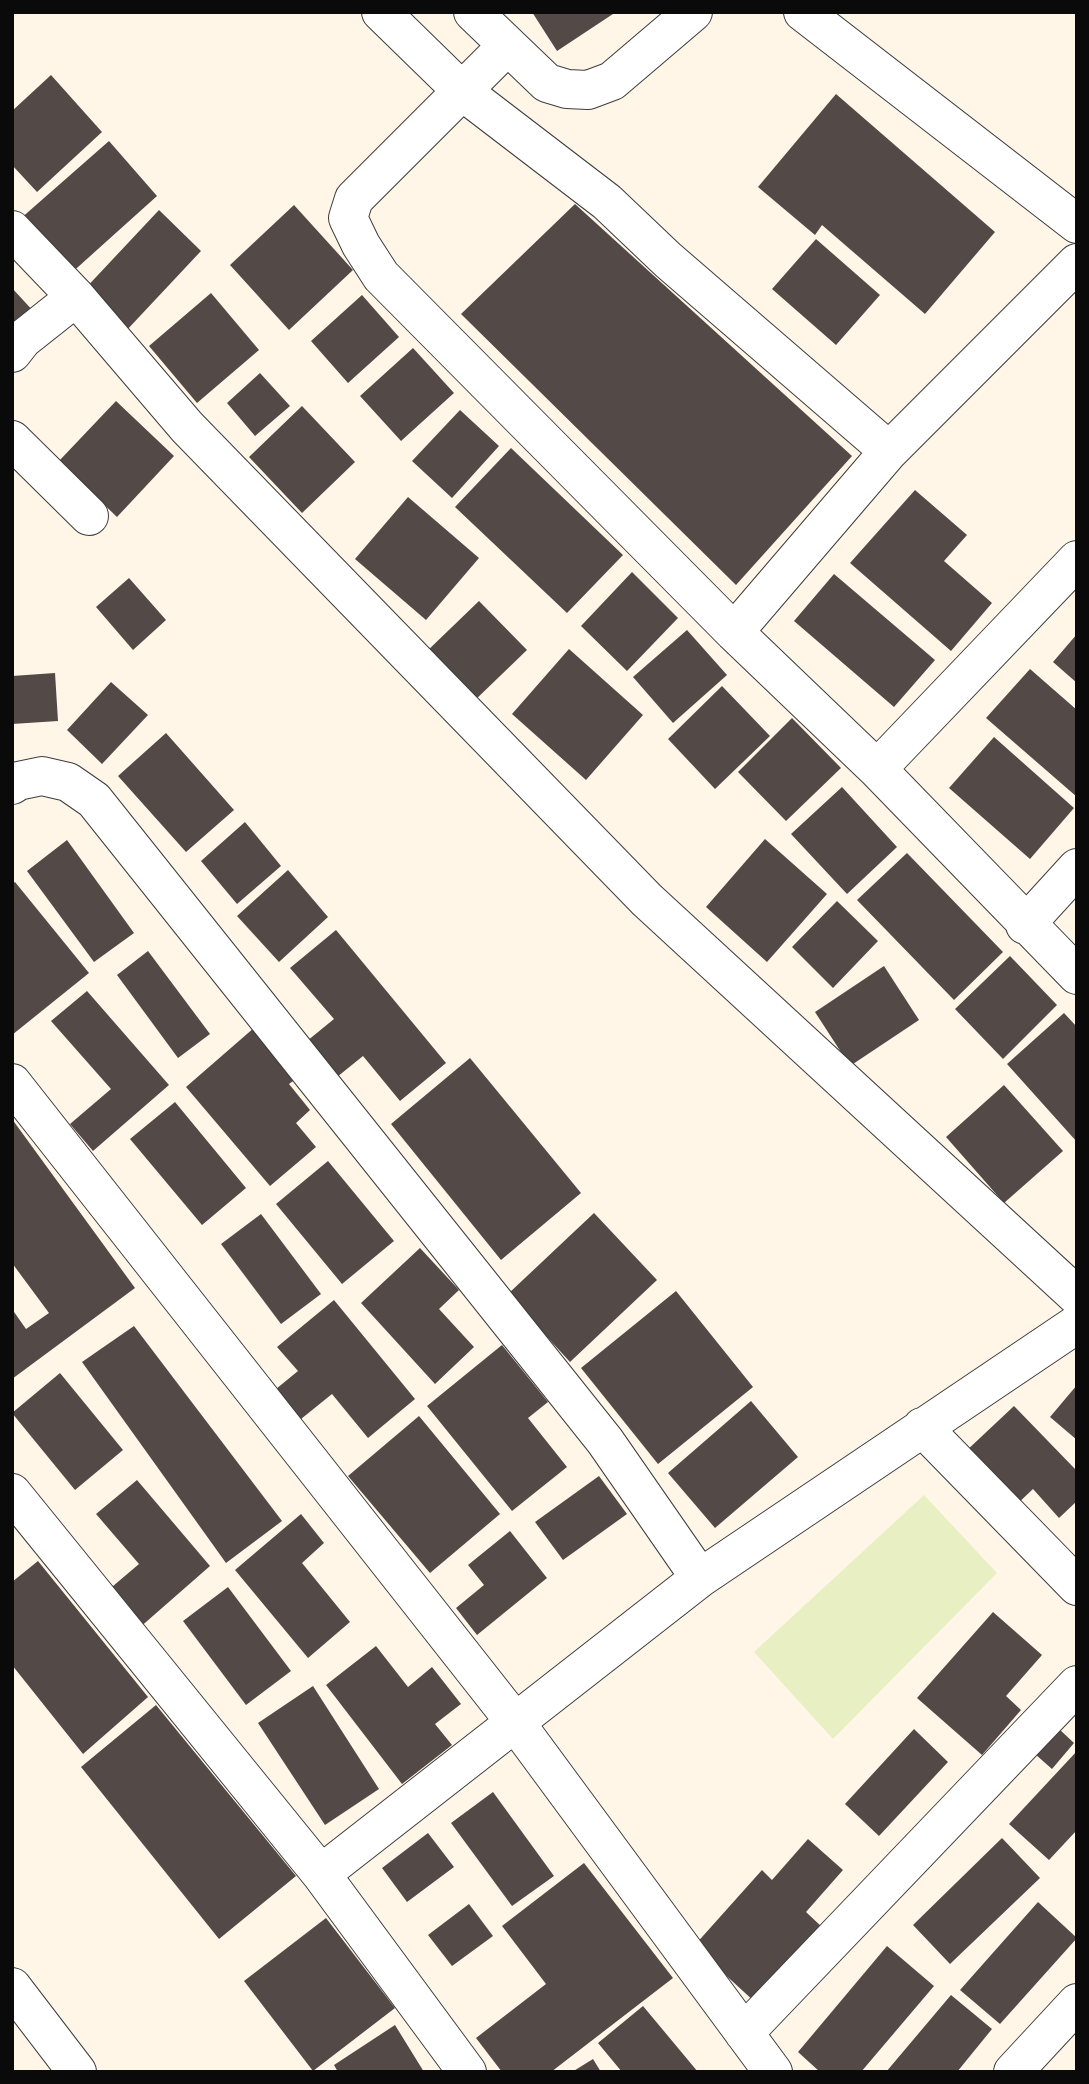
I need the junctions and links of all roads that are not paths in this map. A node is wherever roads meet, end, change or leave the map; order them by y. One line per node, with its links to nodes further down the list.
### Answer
1 (381, 12): 6 (street)
2 (473, 12): 5 (street)
3 (693, 12): 5 (street)
4 (803, 12): 7 (street)
5 (507, 46): 6 (street)
6 (462, 91): 13 (street); 16 (street)
7 (1077, 224)
8 (12, 230): 10 (street)
9 (1077, 263): 13 (street)
10 (76, 297): 11 (street); 23 (street)
11 (12, 353)
12 (12, 440): 14 (street)
13 (889, 451): 16 (street)
14 (89, 516)
15 (1077, 560): 17 (street)
16 (734, 632): 17 (street)
17 (877, 769): 20 (street)
18 (12, 785): 27 (street)
19 (1077, 868): 20 (street)
20 (1025, 925): 21 (street)
21 (1077, 975)
22 (12, 1083): 30 (street)
23 (1077, 1296)
24 (1077, 1324): 25 (street)
25 (922, 1427): 27 (street); 28 (street)
26 (12, 1493): 31 (street)
27 (700, 1578): 30 (street)
28 (1077, 1586)
29 (1077, 1685): 34 (street)
30 (515, 1722): 31 (street); 34 (street)
31 (321, 1874): 36 (street)
32 (12, 1987): 35 (street)
33 (1077, 2003): 38 (street)
34 (744, 2034): 37 (street)
35 (76, 2072)
36 (467, 2072)
37 (773, 2072)
38 (1013, 2072)

